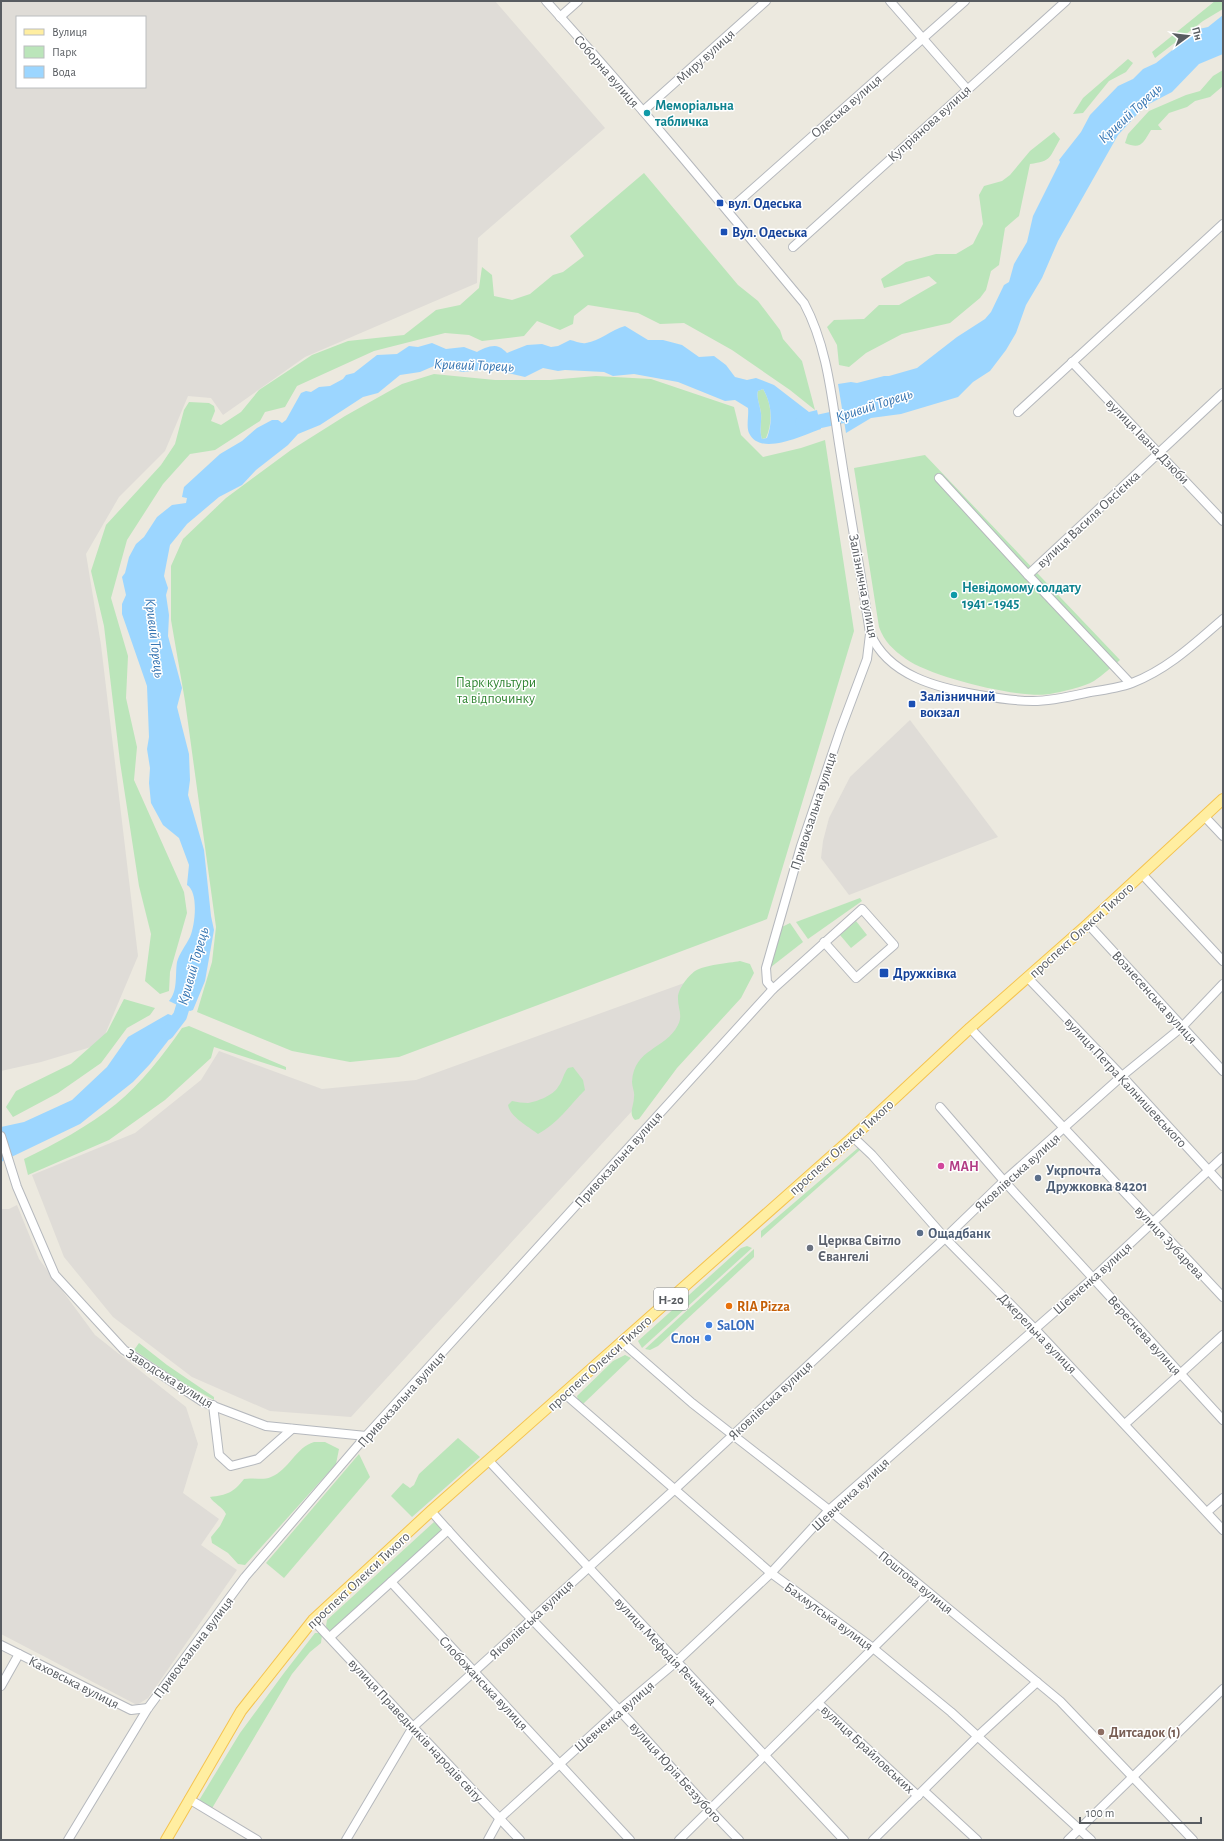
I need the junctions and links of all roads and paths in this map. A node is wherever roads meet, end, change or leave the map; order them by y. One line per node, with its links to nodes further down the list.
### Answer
1 (546, 1): 7 (street, Соборна вулиця)
2 (578, 1): 7 (street)
3 (766, 1): 10 (street, Миру вулиця)
4 (890, 1): 8 (street)
5 (965, 1): 8 (street, Одеська вулиця)
6 (1066, 1): 9 (street, Купріянова вулиця)
7 (560, 17): 10 (street, Соборна вулиця)
8 (923, 39): 9 (street); 11 (street, Одеська вулиця)
9 (966, 89): 13 (street, Купріянова вулиця)
10 (643, 111): 11 (street, Соборна вулиця)
11 (728, 211): 15 (street, Соборна вулиця)
12 (1223, 224): 14 (street)
13 (793, 247)
14 (1072, 362): 17 (street); 18 (street, вулиця Івана Дзюби)
15 (829, 375): 23 (street, Залізнична вулиця)
16 (1223, 393): 18 (street, вулиця Василя Овсієнка)
17 (1018, 412)
18 (1159, 453): 20 (street, вулиця Івана Дзюби); 21 (street, вулиця Василя Овсієнка)
19 (939, 478): 21 (street)
20 (1223, 521)
21 (1028, 575): 24 (street, вулиця Василя Овсієнка)
22 (1223, 619): 24 (street, Залізнична вулиця)
23 (870, 633): 24 (street, Залізнична вулиця); 34 (street, Привокзальна вулиця)
24 (1130, 683)
25 (1223, 799): 26 (main road, проспект Олекси Тихого / Н-20)
26 (1204, 816): 27 (street); 28 (main road, проспект Олекси Тихого / Н-20)
27 (1223, 836)
28 (1142, 874): 29 (main road, проспект Олекси Тихого / Н-20); 31 (street)
29 (1088, 924): 32 (main road, проспект Олекси Тихого / Н-20); 35 (street, Вознесенська вулиця)
30 (824, 942): 30 (street, Привокзальна вулиця); 34 (street, Привокзальна вулиця)
31 (1223, 961)
32 (1028, 978): 36 (main road, проспект Олекси Тихого / Н-20); 38 (street, вулиця Петра Калнишевського)
33 (1223, 984): 35 (street, Яковлівська вулиця)
34 (772, 989): 61 (street, Привокзальна вулиця)
35 (1182, 1027): 37 (street, Вознесенська вулиця); 38 (street, Яковлівська вулиця)
36 (970, 1028): 40 (street, вулиця Зубарева); 42 (main road, проспект Олекси Тихого / Н-20)
37 (1223, 1071)
38 (1122, 1076): 40 (street, Яковлівська вулиця); 44 (street, вулиця Петра Калнишевського)
39 (940, 1107): 45 (street, Вереснева вулиця)
40 (1064, 1129): 45 (street, Яковлівська вулиця); 47 (street, вулиця Зубарева)
41 (1, 1136): 56 (street, Заводська вулиця)
42 (853, 1137): 48 (street, Джерельна вулиця); 53 (main road, проспект Олекси Тихого / Н-20)
43 (1223, 1157): 44 (street, Шевченка вулиця)
44 (1208, 1171): 46 (street, вулиця Петра Калнишевського); 47 (street, Шевченка вулиця)
45 (1004, 1181): 48 (street, Яковлівська вулиця); 49 (street, Вереснева вулиця)
46 (1223, 1186)
47 (1153, 1223): 49 (street, Шевченка вулиця); 50 (street, вулиця Зубарева)
48 (945, 1238): 51 (street, Джерельна вулиця); 60 (street, Яковлівська вулиця)
49 (1094, 1278): 51 (street, Шевченка вулиця); 54 (street, Вереснева вулиця)
50 (1223, 1298)
51 (1035, 1329): 58 (street, Джерельна вулиця); 65 (street, Шевченка вулиця)
52 (1223, 1335): 54 (street)
53 (622, 1342): 55 (main road, проспект Олекси Тихого / Н-20); 60 (street, Поштова вулиця)
54 (1180, 1374): 57 (street, Вереснева вулиця); 58 (street)
55 (565, 1394): 62 (main road, проспект Олекси Тихого / Н-20); 63 (street, Бахмутська вулиця)
56 (213, 1405): 59 (street, Заводська вулиця); 59 (street)
57 (1223, 1420)
58 (1125, 1424): 67 (street, Джерельна вулиця)
59 (292, 1429): 61 (street, Заводська вулиця)
60 (733, 1434): 63 (street, Яковлівська вулиця); 65 (street, Поштова вулиця)
61 (366, 1436): 86 (street, Привокзальна вулиця)
62 (489, 1461): 66 (main road, проспект Олекси Тихого / Н-20); 70 (street, вулиця Мефодія Речмана)
63 (674, 1490): 70 (street, Яковлівська вулиця); 71 (street, Бахмутська вулиця)
64 (1223, 1498): 67 (street)
65 (828, 1510): 71 (street, Шевченка вулиця); 73 (street, Поштова вулиця)
66 (432, 1511): 68 (street, вулиця Юрія Беззубого); 75 (main road, проспект Олекси Тихого / Н-20)
67 (1207, 1512): 69 (street, Джерельна вулиця)
68 (448, 1530): 72 (street); 74 (street, вулиця Юрія Беззубого)
69 (1223, 1530)
70 (588, 1567): 74 (street, Яковлівська вулиця); 80 (street, вулиця Мефодія Речмана)
71 (771, 1573): 78 (street, Бахмутська вулиця); 80 (street, Шевченка вулиця)
72 (391, 1582): 76 (street); 81 (street, Слобожанська вулиця)
73 (929, 1593): 78 (street); 82 (street, Поштова вулиця)
74 (531, 1618): 81 (street, Яковлівська вулиця); 87 (street, вулиця Юрія Беззубого)
75 (313, 1620): 76 (street, вулиця Праведників народів світу); 94 (main road, проспект Олекси Тихого / Н-20)
76 (330, 1638): 88 (street, вулиця Праведників народів світу)
77 (1, 1645): 79 (street, Каховська вулиця)
78 (873, 1648): 85 (street); 89 (street, Бахмутська вулиця)
79 (19, 1654): 83 (street); 86 (street, Каховська вулиця)
80 (676, 1662): 87 (street, Шевченка вулиця); 90 (street, вулиця Мефодія Речмана)
81 (474, 1672): 88 (street, Яковлівська вулиця); 91 (street, Слобожанська вулиця)
82 (1037, 1682): 89 (street); 92 (street, Поштова вулиця)
83 (1, 1686)
84 (1223, 1689): 92 (street)
85 (818, 1703): 90 (street); 93 (street, вулиця Брайловських)
86 (148, 1708): 98 (street, Привокзальна вулиця)
87 (619, 1710): 91 (street, Шевченка вулиця); 95 (street, вулиця Юрія Беззубого)
88 (413, 1728): 96 (street, вулиця Праведників народів світу); 101 (street, Яковлівська вулиця)
89 (978, 1736): 93 (street); 97 (street, Бахмутська вулиця)
90 (764, 1755): 95 (street); 107 (street, вулиця Мефодія Речмана)
91 (559, 1764): 96 (street, Шевченка вулиця); 104 (street, Слобожанська вулиця)
92 (1132, 1777): 97 (street); 112 (street, Поштова вулиця)
93 (921, 1793): 108 (street); 109 (street, вулиця Брайловських)
94 (189, 1799): 99 (main road, проспект Олекси Тихого / Н-20); 100 (street)
95 (710, 1811): 105 (street); 106 (street, вулиця Юрія Беззубого)
96 (500, 1818): 102 (street, Шевченка вулиця); 103 (street, вулиця Праведників народів світу)
97 (1080, 1829): 110 (street); 111 (street, Бахмутська вулиця)
98 (68, 1840)
99 (166, 1840)
100 (257, 1840)
101 (346, 1840)
102 (488, 1840)
103 (520, 1840)
104 (630, 1840)
105 (679, 1840)
106 (739, 1840)
107 (844, 1840)
108 (873, 1840)
109 (977, 1840)
110 (1068, 1840)
111 (1091, 1840)
112 (1193, 1840)

